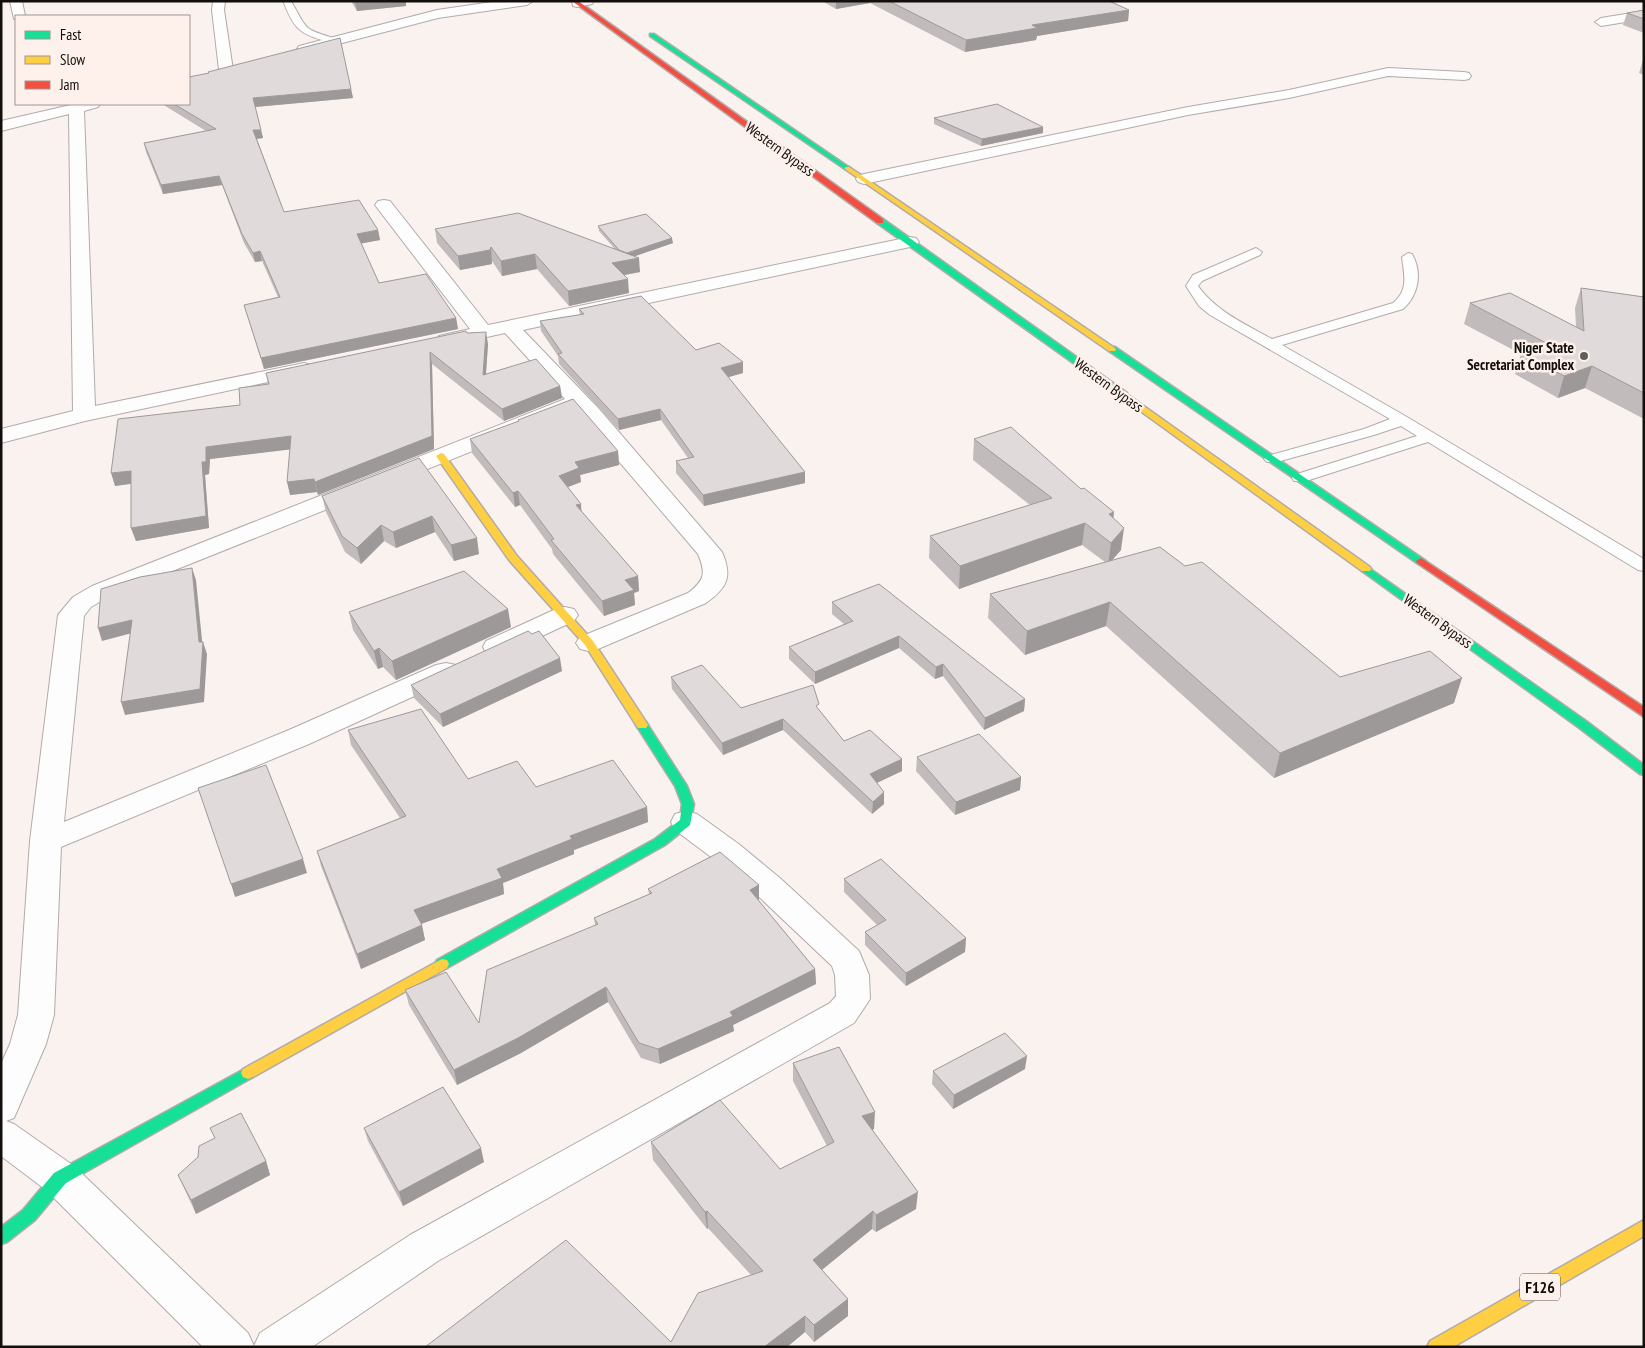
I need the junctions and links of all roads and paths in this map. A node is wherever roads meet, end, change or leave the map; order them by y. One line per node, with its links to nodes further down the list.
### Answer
1 (16, 1): 9 (street)
2 (219, 1): 15 (street)
3 (527, 1): 6 (street)
4 (580, 2): 23 (main road, Western Bypass)
5 (288, 3): 13 (lane)
6 (482, 4): 13 (street)
7 (1630, 4): 8 (street)
8 (1644, 10)
9 (19, 15)
10 (1644, 15): 11 (street)
11 (1601, 22)
12 (644, 29): 21 (main road, Western Bypass)
13 (334, 41): 14 (street)
14 (289, 53)
15 (226, 70)
16 (1464, 76): 21 (street)
17 (90, 105): 18 (street)
18 (76, 108): 19 (street); 32 (street)
19 (46, 109): 20 (street)
20 (1, 126)
21 (864, 179): 37 (main road, Western Bypass)
22 (384, 205): 27 (street)
23 (910, 242): 26 (street); 43 (main road, Western Bypass)
24 (1256, 252): 29 (lane)
25 (1408, 257): 29 (lane)
26 (510, 326): 27 (street); 31 (street)
27 (484, 332): 28 (street)
28 (425, 344)
29 (1271, 344): 33 (lane)
30 (318, 366): 32 (street)
31 (579, 401): 36 (street); 41 (street)
32 (84, 415): 34 (street)
33 (1402, 420): 35 (lane); 37 (lane)
34 (1, 436)
35 (1429, 437): 38 (lane); 39 (lane)
36 (440, 456): 40 (main road); 45 (street)
37 (1272, 459): 38 (main road, Western Bypass)
38 (1300, 478): 42 (main road, Western Bypass)
39 (1644, 566)
40 (565, 615): 41 (main road); 45 (street)
41 (589, 643): 44 (main road)
42 (1644, 713)
43 (1644, 770)
44 (686, 822): 48 (main road); 52 (street)
45 (46, 841): 46 (street)
46 (1, 1107)
47 (1, 1136): 48 (street)
48 (60, 1178): 50 (main road); 51 (street)
49 (1644, 1227): 53 (main road, F126)
50 (1, 1236)
51 (233, 1347)
52 (276, 1347)
53 (1436, 1347)

